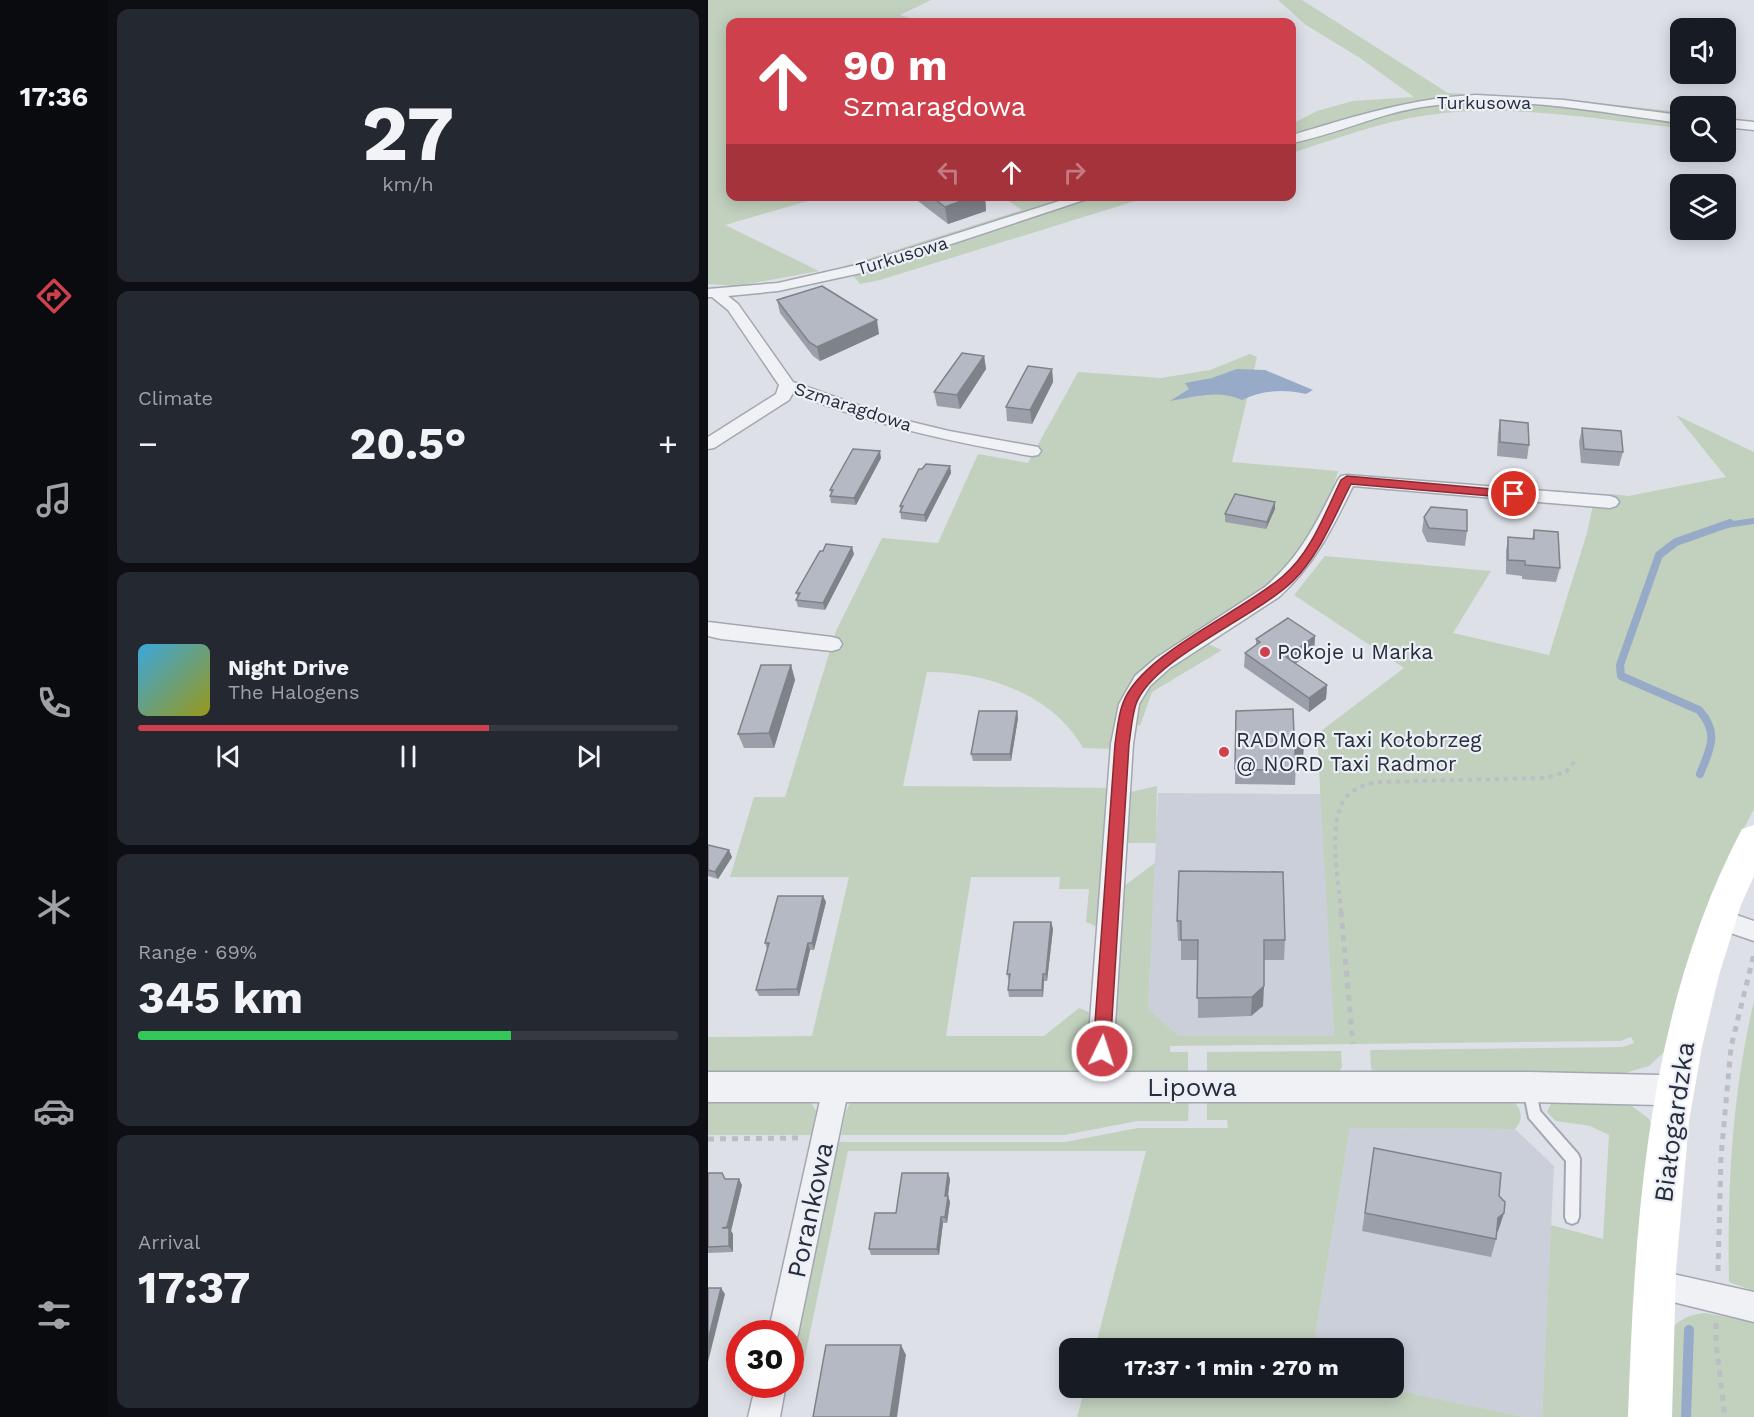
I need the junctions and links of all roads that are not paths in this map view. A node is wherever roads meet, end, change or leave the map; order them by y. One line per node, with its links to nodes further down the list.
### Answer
1 (1670, 118): 4 (street, Turkusowa)
2 (1736, 124): 3 (street)
3 (1754, 126)
4 (1296, 139)
5 (1074, 201): 6 (street, Turkusowa)
6 (713, 293): 7 (street, Szmaragdowa)
7 (787, 385): 8 (street); 9 (street, Szmaragdowa)
8 (708, 444)
9 (1032, 451)
10 (1610, 502): 19 (street)
11 (708, 629): 12 (street)
12 (832, 644)
13 (1754, 838): 14 (main road, Białogardzka)
14 (1719, 919): 15 (street); 20 (main road, Białogardzka)
15 (1754, 931)
16 (708, 1087): 17 (street, Lipowa)
17 (836, 1087): 19 (street, Lipowa); 24 (street, Porankowa)
18 (1530, 1087): 19 (street, Lipowa); 20 (street, Lipowa); 21 (lane)
19 (1098, 1088)
20 (1675, 1094): 22 (main road, Białogardzka)
21 (1572, 1217)
22 (1655, 1285): 23 (street); 27 (main road, Białogardzka)
23 (1754, 1307)
24 (786, 1320)
25 (768, 1398): 26 (street)
26 (764, 1417)
27 (1650, 1417)

